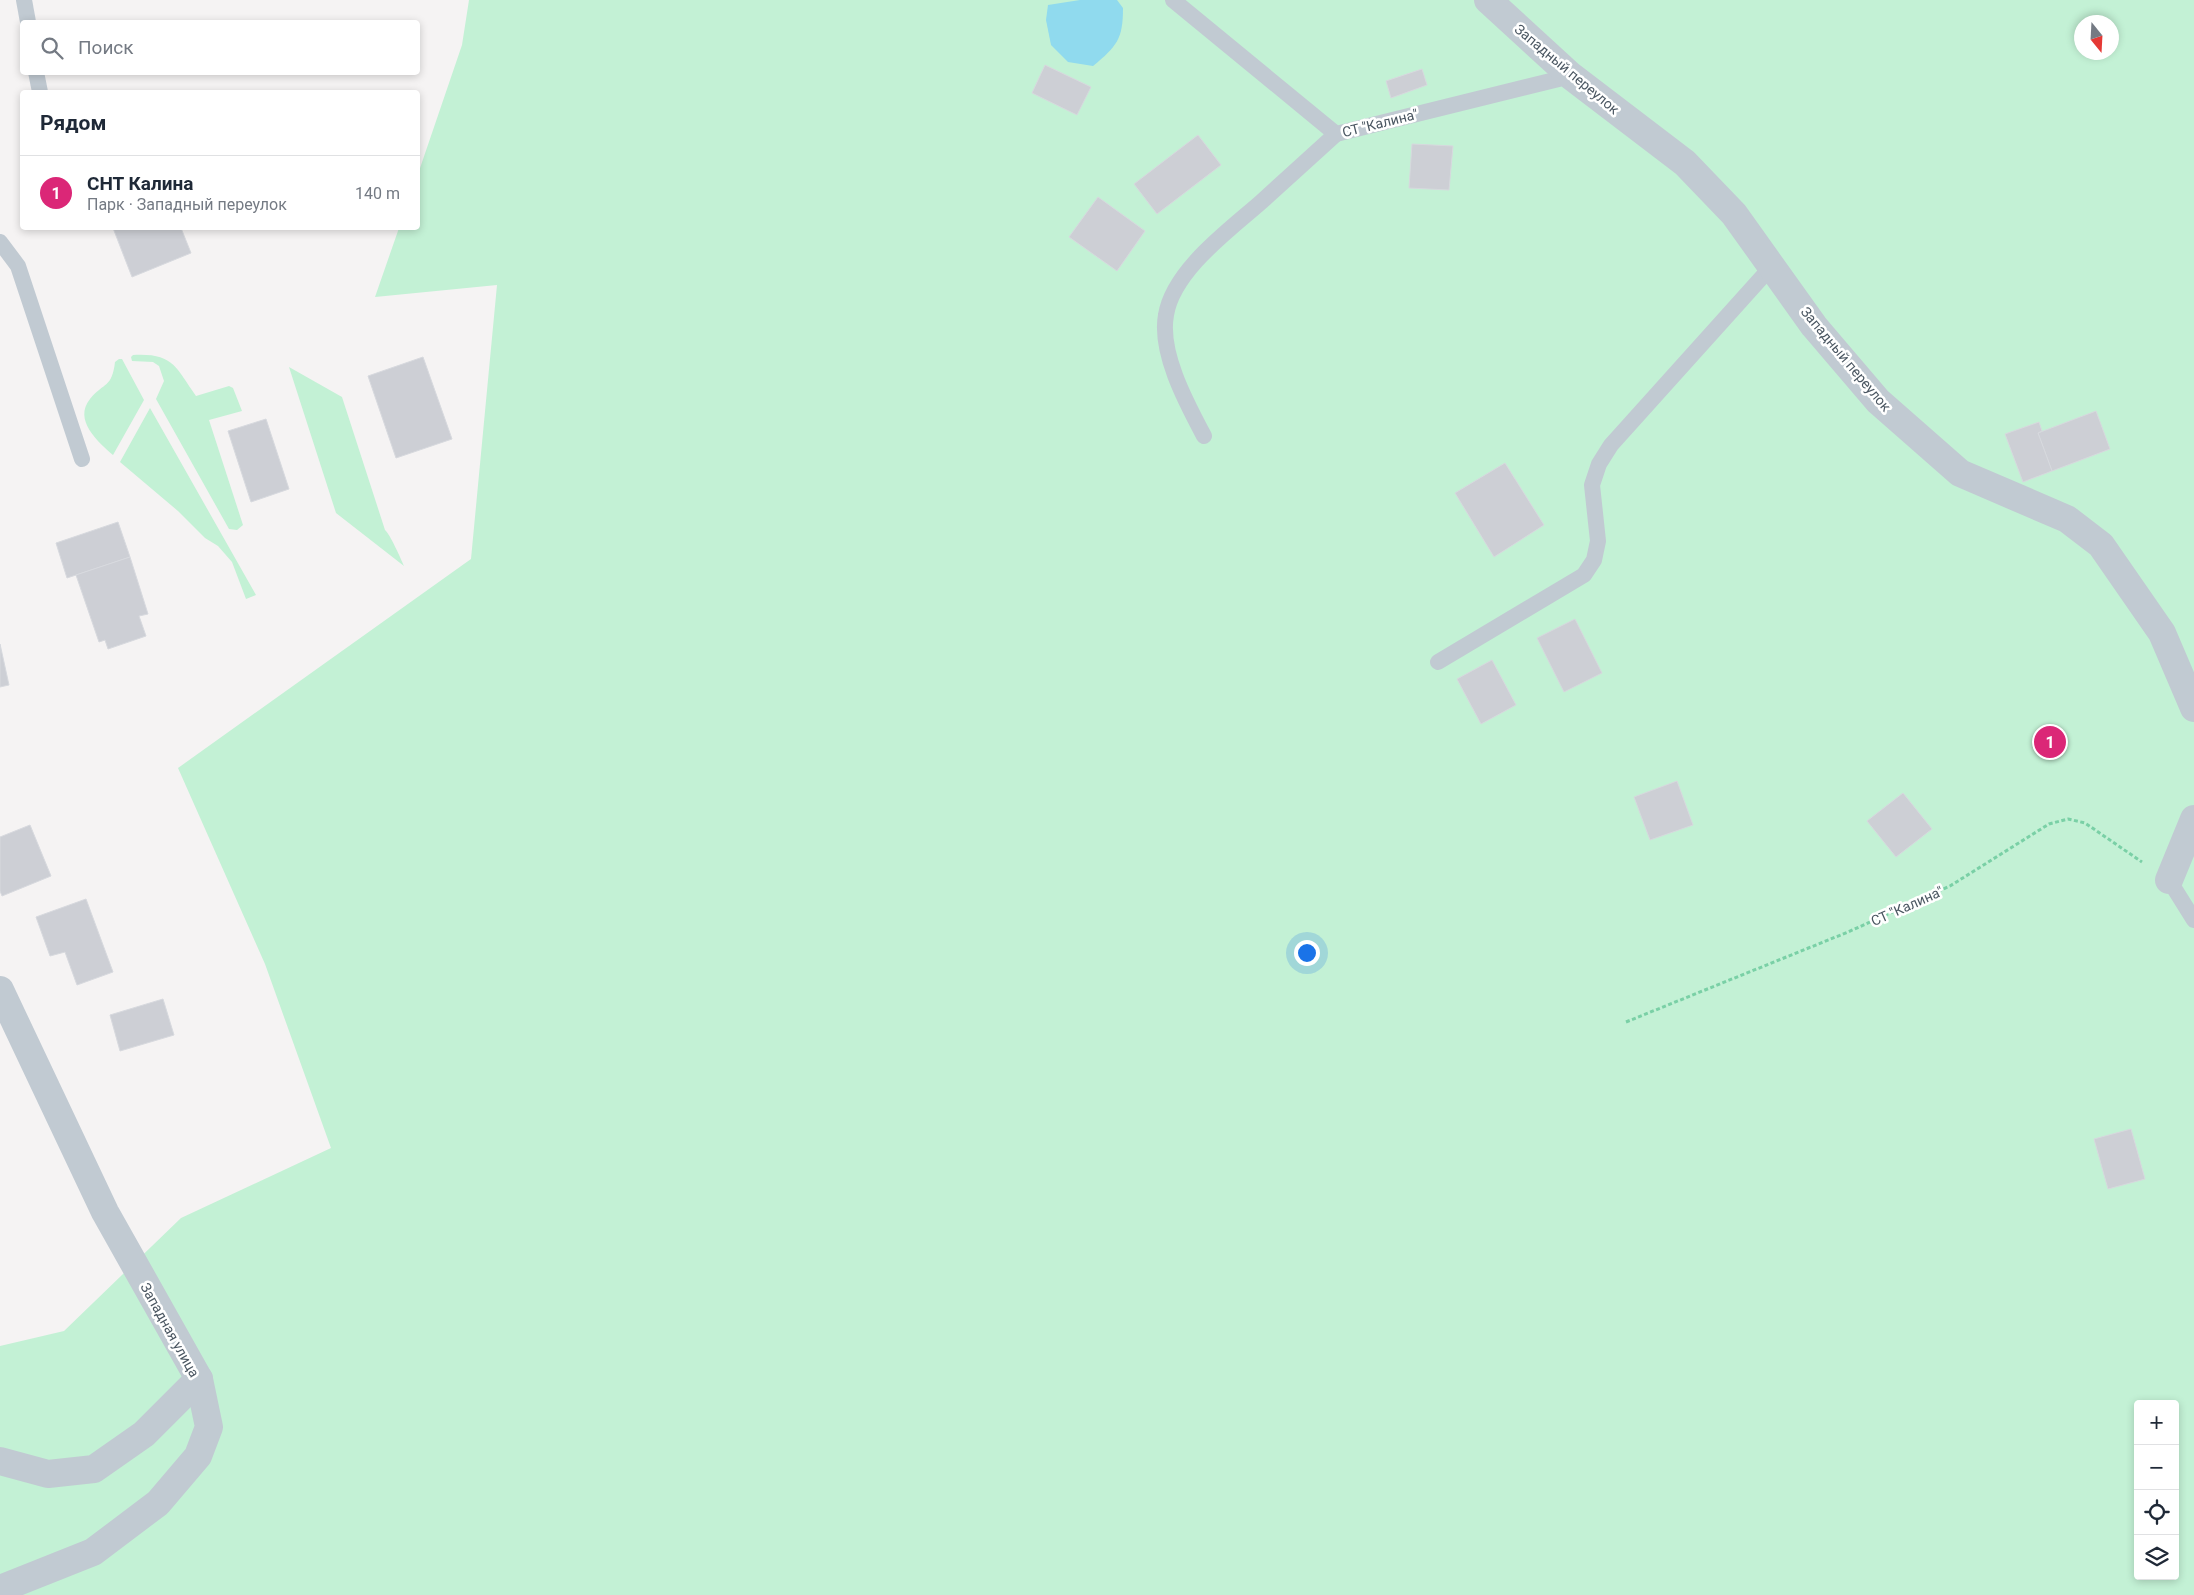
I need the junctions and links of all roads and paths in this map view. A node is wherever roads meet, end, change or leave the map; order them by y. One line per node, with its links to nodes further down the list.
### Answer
1 (24, 0): 4 (lane)
2 (1173, 0): 8 (lane, СТ "Калина")
3 (1488, 0): 6 (street, Западный переулок)
4 (28, 20)
5 (37, 75): 7 (lane)
6 (1571, 76): 8 (lane, СТ "Калина"); 10 (street, Западный переулок)
7 (40, 90)
8 (1336, 134): 11 (lane)
9 (0, 242): 12 (lane)
10 (1772, 266): 13 (lane); 14 (street, Западный переулок)
11 (1204, 436)
12 (82, 459)
13 (1438, 662)
14 (2194, 708)
15 (2194, 819): 16 (street)
16 (2169, 880): 17 (lane); 19 (path, СТ "Калина")
17 (2194, 920)
18 (0, 990): 20 (street, Западная улица)
19 (1626, 1022)
20 (199, 1379): 21 (street); 22 (street, Западная улица)
21 (0, 1461)
22 (0, 1589)

